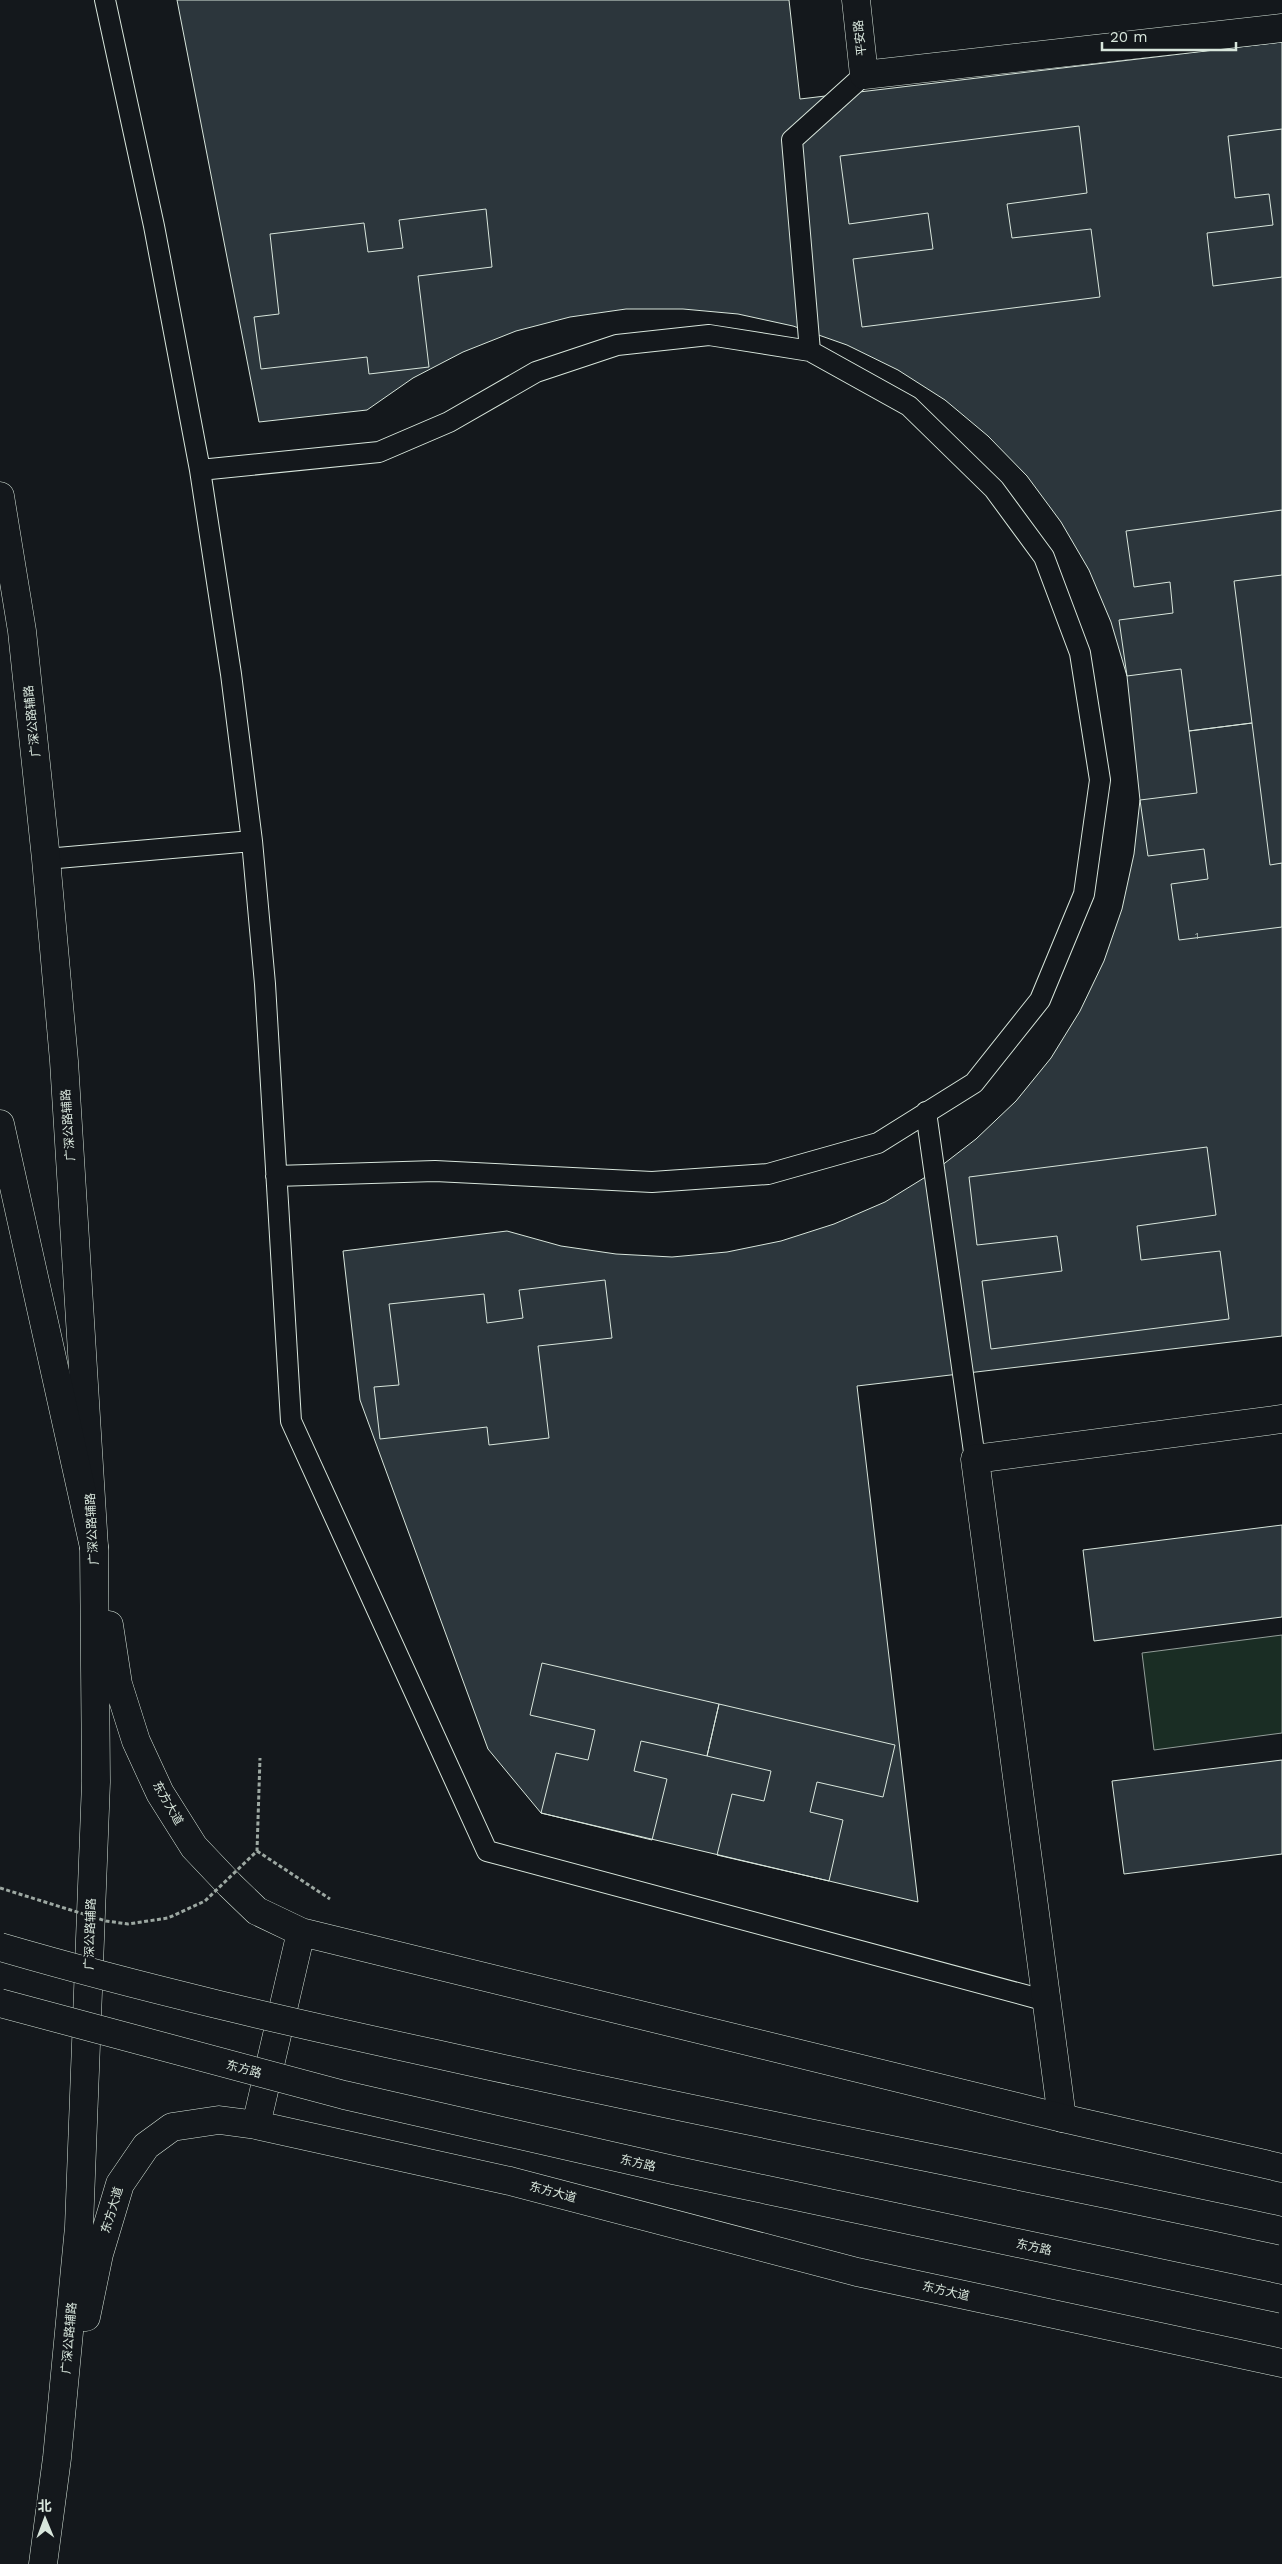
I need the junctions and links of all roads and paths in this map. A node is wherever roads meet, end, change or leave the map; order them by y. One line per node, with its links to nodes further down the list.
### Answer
1 (105, 0): 6 (lane)
2 (856, 0): 4 (main road, 平安路)
3 (1282, 28): 4 (main road)
4 (864, 75): 5 (lane)
5 (810, 351): 6 (lane); 10 (lane)
6 (200, 470): 8 (lane)
7 (0, 496): 9 (main road, 广深公路辅路)
8 (252, 841): 9 (lane); 12 (lane)
9 (46, 859): 15 (main road, 广深公路辅路)
10 (926, 1112): 12 (lane); 14 (lane)
11 (0, 1124): 15 (main road)
12 (276, 1176): 22 (lane)
13 (1282, 1419): 14 (main road)
14 (975, 1459): 22 (main road)
15 (94, 1547): 20 (main road, 东方大道); 30 (main road, 广深公路辅路)
16 (260, 1758): 17 (path, bridge)
17 (257, 1851): 18 (path, bridge); 19 (path)
18 (0, 1888)
19 (335, 1902)
20 (301, 1932): 24 (main road, 东方大道); 25 (main road)
21 (0, 1947): 27 (main road, bridge)
22 (1047, 2001): 24 (main road)
23 (0, 2002): 28 (main road, 东方路, bridge)
24 (1062, 2118): 26 (main road, 东方大道)
25 (256, 2125): 29 (main road, 东方大道); 30 (main road, 东方大道)
26 (1282, 2168)
27 (1282, 2231)
28 (1282, 2298)
29 (1282, 2363)
30 (57, 2458): 31 (main road, 广深公路辅路)
31 (43, 2564)

